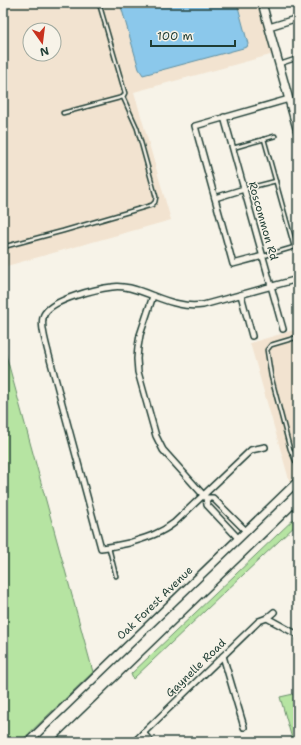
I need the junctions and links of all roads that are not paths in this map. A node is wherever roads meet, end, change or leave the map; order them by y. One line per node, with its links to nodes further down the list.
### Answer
1 (7, 3): 4 (lane)
2 (99, 3): 9 (lane)
3 (262, 3): 6 (street)
4 (3, 5)
5 (298, 18): 6 (street)
6 (269, 27): 8 (street)
7 (298, 58): 8 (lane)
8 (279, 64): 10 (street)
9 (123, 97): 11 (lane); 21 (lane)
10 (289, 99): 12 (street); 13 (street)
11 (63, 113)
12 (224, 117): 16 (street, Roscommon Rd); 19 (street)
13 (298, 132)
14 (275, 136): 15 (lane)
15 (264, 139): 16 (lane); 17 (lane)
16 (233, 148): 18 (street, Roscommon Rd)
17 (276, 181): 18 (lane); 22 (lane)
18 (244, 189): 19 (street); 23 (street, Roscommon Rd)
19 (215, 198): 23 (street)
20 (298, 246): 22 (lane)
21 (3, 247)
22 (294, 248): 23 (lane)
23 (263, 256): 25 (street, Roscommon Rd)
24 (298, 279): 25 (street)
25 (271, 286): 26 (street); 28 (street, Roscommon Rd)
26 (241, 295): 27 (street); 29 (street)
27 (154, 296): 34 (street); 37 (street)
28 (283, 330)
29 (252, 336)
30 (298, 337): 32 (lane)
31 (265, 447): 34 (street)
32 (298, 467)
33 (298, 480): 35 (street, Oak Forest Avenue)
34 (205, 496): 35 (street); 36 (street); 37 (street)
35 (246, 531): 36 (street, Oak Forest Avenue)
36 (238, 538): 45 (street, Oak Forest Avenue)
37 (109, 548): 38 (lane)
38 (116, 576)
39 (274, 612): 40 (street, Gaynelle Road)
40 (266, 618): 41 (street); 42 (street, Gaynelle Road)
41 (298, 635)
42 (223, 656): 43 (street); 44 (street, Gaynelle Road)
43 (244, 727)
44 (143, 733): 46 (street, Gaynelle Road); 47 (street)
45 (28, 742)
46 (134, 742)
47 (151, 742)

